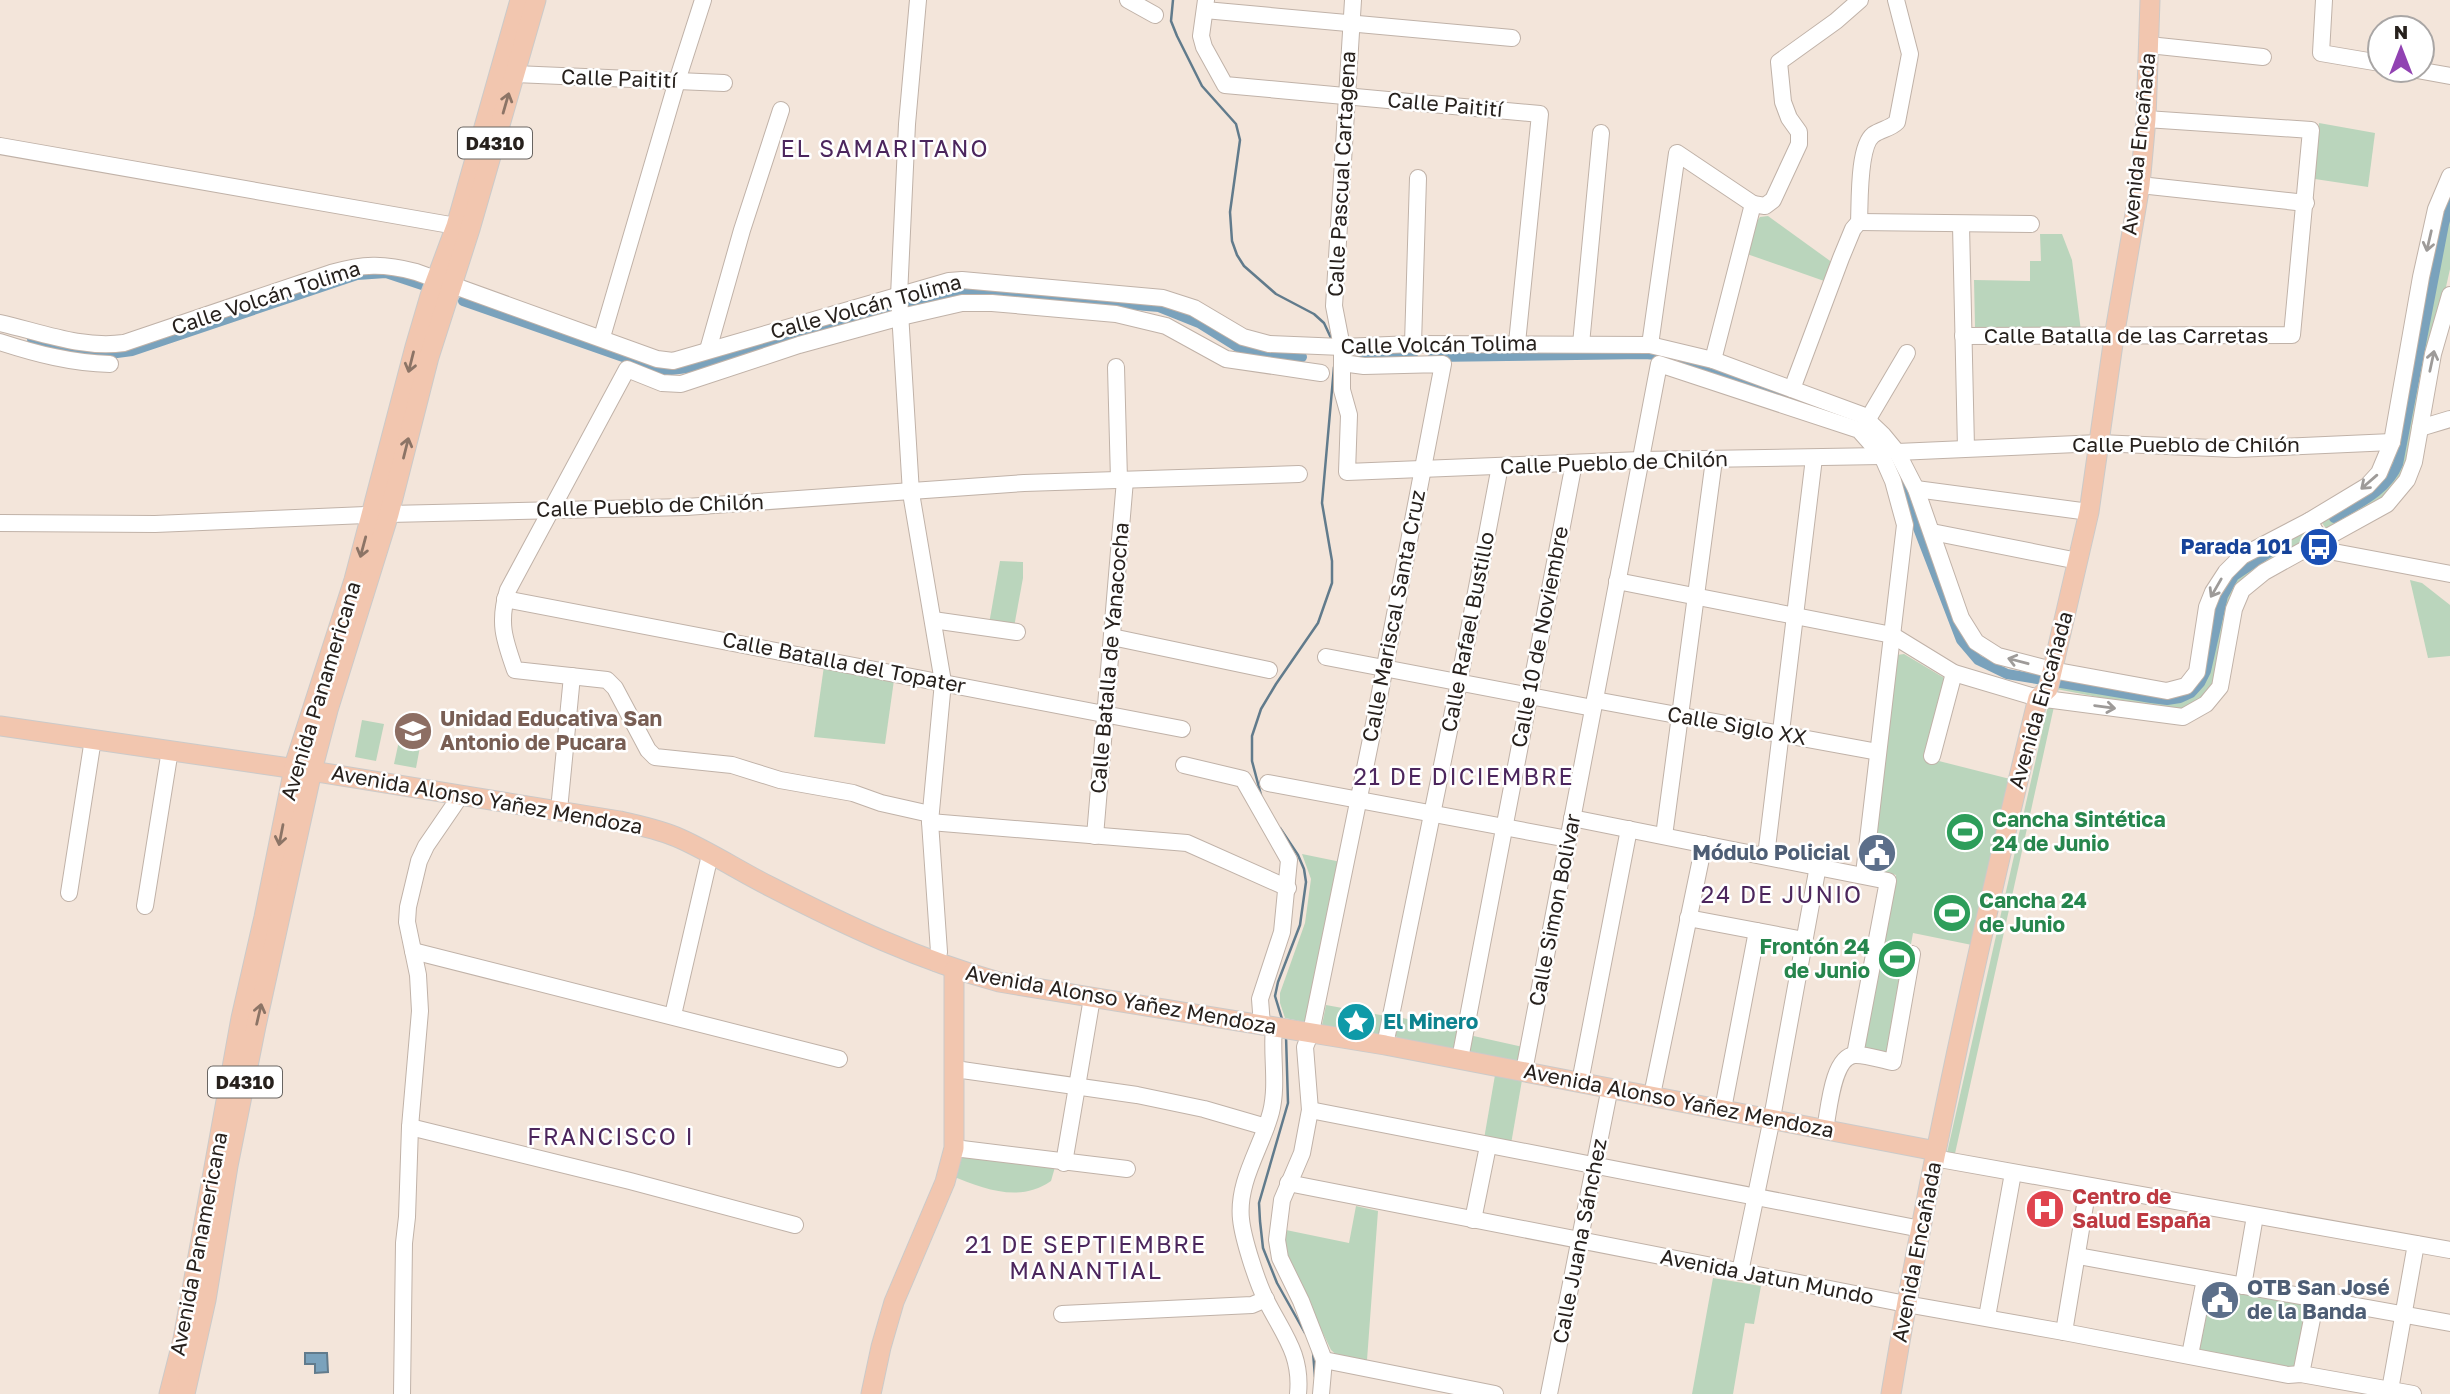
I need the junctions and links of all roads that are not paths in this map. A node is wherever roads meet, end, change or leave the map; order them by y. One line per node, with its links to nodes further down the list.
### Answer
1 (520, 0): 34 (main road, Avenida Panamericana / D4310)
2 (536, 0): 18 (main road, Avenida Panamericana / D4310)
3 (703, 0): 19 (street)
4 (918, 0): 37 (street)
5 (1128, 0): 12 (street)
6 (1353, 0): 13 (street, Calle Pascual Cartagena)
7 (1860, 0): 30 (street)
8 (1896, 0): 31 (street)
9 (2151, 0): 15 (main road, Avenida Encañada)
10 (2324, 0): 17 (street)
11 (1205, 5): 13 (street); 21 (street, Calle Paitití)
12 (1155, 15)
13 (1351, 22): 14 (street); 21 (street, Calle Pascual Cartagena)
14 (1512, 38)
15 (2149, 45): 16 (street); 23 (main road, Avenida Encañada)
16 (2263, 57)
17 (2366, 61)
18 (515, 74): 19 (street, Calle Paitití); 35 (main road, Avenida Panamericana / D4310, one-way to 18)
19 (677, 81): 20 (street, Calle Paitití); 41 (street)
20 (724, 83)
21 (1347, 96): 44 (street, Calle Paitití); 50 (street, Calle Pascual Cartagena)
22 (781, 110): 48 (street)
23 (2146, 119): 28 (main road, Avenida Encañada); 29 (street, Calle Batalla de las Carretas)
24 (1601, 133): 46 (street)
25 (0, 146): 34 (street)
26 (2450, 176): 59 (street, one-way to 59)
27 (1418, 178): 45 (street)
28 (2140, 185): 29 (street); 42 (main road, Avenida Encañada)
29 (2306, 203): 42 (street, Calle Batalla de las Carretas)
30 (1753, 204): 47 (street); 51 (street)
31 (1859, 222): 33 (street); 55 (street)
32 (2031, 224): 33 (street)
33 (1961, 225): 40 (street)
34 (456, 226): 35 (main road, Avenida Panamericana / D4310)
35 (444, 283): 39 (street, Calle Volcán Tolima); 41 (street, Calle Volcán Tolima); 76 (main road, Avenida Panamericana / D4310)
36 (2450, 295): 38 (street)
37 (900, 306): 48 (street, Calle Volcán Tolima); 50 (street, Calle Volcán Tolima); 54 (street, Calle Volcán Tolima); 73 (street); 74 (street, Calle Volcán Tolima)
38 (2446, 321): 58 (street, one-way to 38)
39 (0, 323)
40 (1964, 336): 42 (street, Calle Batalla de las Carretas); 61 (street)
41 (602, 337): 48 (street, Calle Volcán Tolima)
42 (2114, 337): 60 (main road, Avenida Encañada)
43 (0, 342): 52 (street)
44 (1517, 343): 45 (street, Calle Volcán Tolima); 46 (street, Calle Volcán Tolima)
45 (1413, 344): 50 (street, Calle Volcán Tolima)
46 (1581, 344): 47 (street, Calle Volcán Tolima)
47 (1650, 345): 51 (street, Calle Volcán Tolima)
48 (708, 350)
49 (1907, 353): 56 (street)
50 (1342, 355): 68 (street, Calle Mariscal Santa Cruz); 69 (street, Calle Pascual Cartagena)
51 (1713, 360): 55 (street, Calle Volcán Tolima)
52 (110, 364)
53 (1116, 367): 71 (street, Calle Batalla de Yanacocha)
54 (1321, 373)
55 (1792, 389): 56 (street, Calle Volcán Tolima)
56 (1868, 419): 62 (street, Calle Volcán Tolima)
57 (2450, 419): 58 (street)
58 (2420, 428): 80 (street)
59 (2392, 442): 60 (street, Calle Pueblo de Chilón); 77 (street, one-way to 77)
60 (2099, 443): 61 (street, Calle Pueblo de Chilón); 75 (main road, Avenida Encañada)
61 (1966, 448): 62 (street, Calle Pueblo de Chilón)
62 (1889, 454): 63 (street, Calle Pueblo de Chilón); 64 (street); 72 (street); 89 (street)
63 (1814, 458): 65 (street, Calle Pueblo de Chilón); 86 (street)
64 (1641, 460): 65 (street, Calle Pueblo de Chilón); 66 (street, Calle Pueblo de Chilón); 83 (street)
65 (1714, 460): 84 (street)
66 (1574, 463): 67 (street, Calle Pueblo de Chilón); 99 (street, Calle 10 de Noviembre)
67 (1500, 466): 68 (street, Calle Pueblo de Chilón); 97 (street, Calle Rafael Bustillo)
68 (1422, 469): 69 (street, Calle Pueblo de Chilón); 92 (street, Calle Mariscal Santa Cruz)
69 (1347, 472)
70 (1299, 474): 71 (street, Calle Pueblo de Chilón)
71 (1122, 480): 73 (street, Calle Pueblo de Chilón); 90 (street, Calle Batalla de Yanacocha)
72 (1916, 489): 75 (street); 79 (street)
73 (911, 493): 74 (street, Calle Pueblo de Chilón); 87 (street)
74 (551, 510): 76 (street, Calle Pueblo de Chilón); 85 (street)
75 (2089, 512): 81 (main road, Avenida Encañada)
76 (381, 515): 78 (street, Calle Pueblo de Chilón); 111 (main road, Avenida Panamericana / D4310)
77 (2309, 521): 80 (street); 98 (street, one-way to 98)
78 (0, 523)
79 (1932, 533): 81 (street); 98 (street, one-way to 79)
80 (2321, 541): 82 (street); 98 (street, one-way to 80)
81 (2078, 561): 98 (main road, Avenida Encañada)
82 (2450, 574)
83 (1617, 581): 84 (street); 100 (street, Calle Simon Bolivar)
84 (1696, 595): 86 (street); 102 (street)
85 (505, 599): 95 (street); 96 (street, Calle Batalla del Topater)
86 (1796, 617): 89 (street); 105 (street)
87 (933, 620): 88 (street); 96 (street)
88 (1017, 632)
89 (1892, 635): 94 (street); 108 (street)
90 (1112, 637): 93 (street); 101 (street, Calle Batalla de Yanacocha)
91 (1326, 657): 92 (street, Calle Siglo XX)
92 (1385, 668): 97 (street, Calle Siglo XX); 114 (street, Calle Mariscal Santa Cruz)
93 (1269, 670)
94 (1954, 673): 98 (street); 109 (street)
95 (572, 676): 115 (street); 117 (street)
96 (943, 682): 101 (street, Calle Batalla del Topater); 117 (street)
97 (1459, 682): 99 (street, Calle Siglo XX); 116 (street, Calle Rafael Bustillo)
98 (2047, 684): 160 (main road, Avenida Encañada)
99 (1529, 695): 100 (street, Calle Siglo XX); 119 (street, Calle 10 de Noviembre)
100 (1594, 704): 102 (street, Calle Siglo XX); 118 (street, Calle Simon Bolivar)
101 (1107, 713): 104 (street, Calle Batalla del Topater); 121 (street, Calle Batalla de Yanacocha)
102 (1680, 716): 105 (street, Calle Siglo XX); 122 (street)
103 (0, 726): 106 (main road, Avenida Alonso Yañez Mendoza)
104 (1182, 729)
105 (1781, 734): 108 (street, Calle Siglo XX); 126 (street)
106 (93, 738): 107 (main road, Avenida Alonso Yañez Mendoza); 130 (street)
107 (170, 750): 111 (main road, Avenida Alonso Yañez Mendoza); 131 (street)
108 (1878, 752): 128 (street)
109 (1932, 756)
110 (1184, 765): 129 (street)
111 (303, 770): 113 (main road, Avenida Alonso Yañez Mendoza); 172 (main road, Avenida Panamericana / D4310)
112 (1268, 783): 114 (street)
113 (461, 795): 115 (main road, Avenida Alonso Yañez Mendoza); 135 (street)
114 (1359, 799): 116 (street); 141 (street, Calle Mariscal Santa Cruz)
115 (559, 810): 125 (main road, Avenida Alonso Yañez Mendoza)
116 (1432, 813): 119 (street); 142 (street, Calle Rafael Bustillo)
117 (930, 818): 121 (street); 137 (street)
118 (1572, 818): 120 (street); 123 (street, Calle Simon Bolivar)
119 (1504, 827): 123 (street); 145 (street, Calle 10 de Noviembre)
120 (1629, 829): 122 (street); 148 (street)
121 (1095, 836): 129 (street)
122 (1664, 836): 124 (street)
123 (1568, 839): 147 (street, Calle Simon Bolivar)
124 (1704, 844): 126 (street); 132 (street)
125 (710, 855): 137 (main road, Avenida Alonso Yañez Mendoza); 139 (street)
126 (1766, 856): 127 (street)
127 (1818, 866): 128 (street); 134 (street)
128 (1864, 874): 143 (street)
129 (1288, 888): 140 (street)
130 (69, 893)
131 (145, 906)
132 (1688, 918): 133 (street); 151 (street)
133 (1757, 931): 134 (street); 152 (street)
134 (1804, 940): 154 (street)
135 (412, 951): 139 (street); 155 (street)
136 (1912, 954): 143 (street)
137 (945, 966): 138 (main road, Avenida Alonso Yañez Mendoza); 146 (main road)
138 (1092, 998): 140 (main road, Avenida Alonso Yañez Mendoza); 149 (street)
139 (673, 1015): 144 (street)
140 (1276, 1027): 141 (main road, Avenida Alonso Yañez Mendoza); 156 (street)
141 (1311, 1032): 142 (main road, Avenida Alonso Yañez Mendoza); 153 (street, Calle Mariscal Santa Cruz)
142 (1385, 1045): 145 (main road, Avenida Alonso Yañez Mendoza)
143 (1855, 1055): 157 (street)
144 (839, 1059)
145 (1460, 1059): 147 (main road, Avenida Alonso Yañez Mendoza)
146 (955, 1069): 149 (street); 159 (main road)
147 (1524, 1071): 148 (main road, Avenida Alonso Yañez Mendoza)
148 (1580, 1082): 150 (main road, Avenida Alonso Yañez Mendoza)
149 (1075, 1087): 156 (street); 161 (street)
150 (1610, 1087): 151 (main road, Avenida Alonso Yañez Mendoza); 162 (street, Calle Juana Sánchez)
151 (1652, 1096): 152 (main road, Avenida Alonso Yañez Mendoza)
152 (1723, 1109): 154 (main road, Avenida Alonso Yañez Mendoza)
153 (1310, 1110): 158 (street); 165 (street, Calle Mariscal Santa Cruz)
154 (1772, 1118): 157 (main road, Avenida Alonso Yañez Mendoza); 167 (street)
155 (410, 1127): 170 (street); 194 (street)
156 (1266, 1127): 180 (street)
157 (1825, 1129): 160 (main road, Avenida Alonso Yañez Mendoza)
158 (1488, 1146): 162 (street); 169 (street)
159 (954, 1148): 161 (street); 195 (main road)
160 (1935, 1155): 164 (street, Avenida Alonso Yañez Mendoza); 171 (main road, Avenida Encañada)
161 (1064, 1163): 163 (street)
162 (1595, 1166): 167 (street); 173 (street, Calle Juana Sánchez)
163 (1126, 1169)
164 (2014, 1173): 166 (street, Avenida Alonso Yañez Mendoza); 185 (street)
165 (1288, 1183): 169 (street, Avenida Jatun Mundo); 189 (street, Calle Mariscal Santa Cruz)
166 (2088, 1187): 168 (street, Avenida Alonso Yañez Mendoza); 176 (street)
167 (1756, 1197): 171 (street); 177 (street)
168 (2255, 1216): 174 (street, Avenida Alonso Yañez Mendoza); 179 (street)
169 (1473, 1220): 173 (street, Avenida Jatun Mundo)
170 (795, 1225)
171 (1921, 1229): 182 (main road, Avenida Encañada)
172 (210, 1231): 192 (main road, Avenida Panamericana / D4310); 193 (main road, Avenida Panamericana / D4310)
173 (1580, 1241): 177 (street, Avenida Jatun Mundo); 199 (street, Calle Juana Sánchez)
174 (2416, 1244): 175 (street, Avenida Alonso Yañez Mendoza); 184 (street)
175 (2450, 1250)
176 (2078, 1256): 178 (street); 187 (street)
177 (1740, 1272): 182 (street, Avenida Jatun Mundo)
178 (2206, 1279): 179 (street); 188 (street)
179 (2243, 1286): 181 (street)
180 (1266, 1299): 183 (street); 196 (street)
181 (2316, 1299): 184 (street); 190 (street)
182 (1906, 1304): 185 (street, Avenida Jatun Mundo); 200 (main road, Avenida Encañada)
183 (1062, 1314)
184 (2403, 1315): 186 (street); 191 (street)
185 (1987, 1317): 187 (street, Avenida Jatun Mundo)
186 (2450, 1323)
187 (2064, 1332): 188 (street, Avenida Jatun Mundo)
188 (2190, 1355): 190 (street, Avenida Jatun Mundo)
189 (1324, 1360): 197 (street); 198 (street)
190 (2301, 1374): 191 (street, Avenida Jatun Mundo)
191 (2389, 1390): 201 (street, Avenida Jatun Mundo)
192 (169, 1394)
193 (185, 1394)
194 (402, 1394)
195 (871, 1394)
196 (1298, 1394)
197 (1321, 1394)
198 (1495, 1394)
199 (1549, 1394)
200 (1891, 1394)
201 (2413, 1394)

